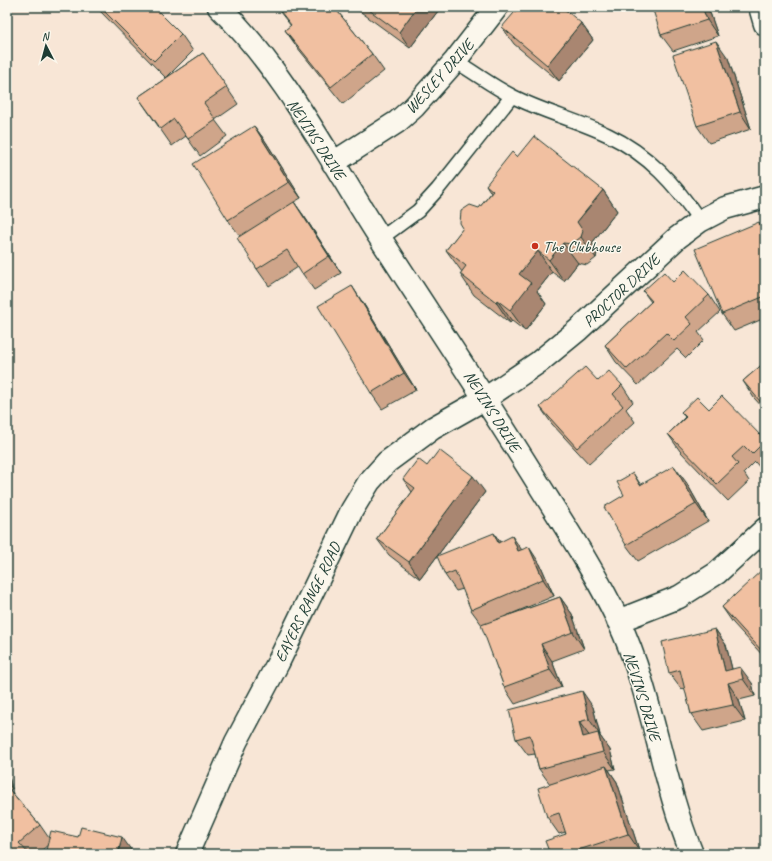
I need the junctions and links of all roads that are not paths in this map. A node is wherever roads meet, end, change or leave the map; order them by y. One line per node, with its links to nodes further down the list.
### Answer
1 (219, 7): 7 (street, NEVINS DRIVE)
2 (497, 7): 5 (street, WESLEY DRIVE)
3 (760, 7): 4 (street)
4 (765, 24)
5 (455, 61): 6 (lane); 7 (street, WESLEY DRIVE)
6 (512, 96): 9 (lane); 10 (lane)
7 (332, 163): 10 (street, NEVINS DRIVE)
8 (765, 197): 9 (street, PROCTOR DRIVE)
9 (700, 221): 11 (street, PROCTOR DRIVE)
10 (380, 239): 11 (street, NEVINS DRIVE)
11 (486, 398): 13 (street, NEVINS DRIVE); 14 (street, EAYERS RANGE ROAD)
12 (765, 528): 13 (street)
13 (618, 621): 15 (street, NEVINS DRIVE)
14 (187, 854)
15 (692, 854)

